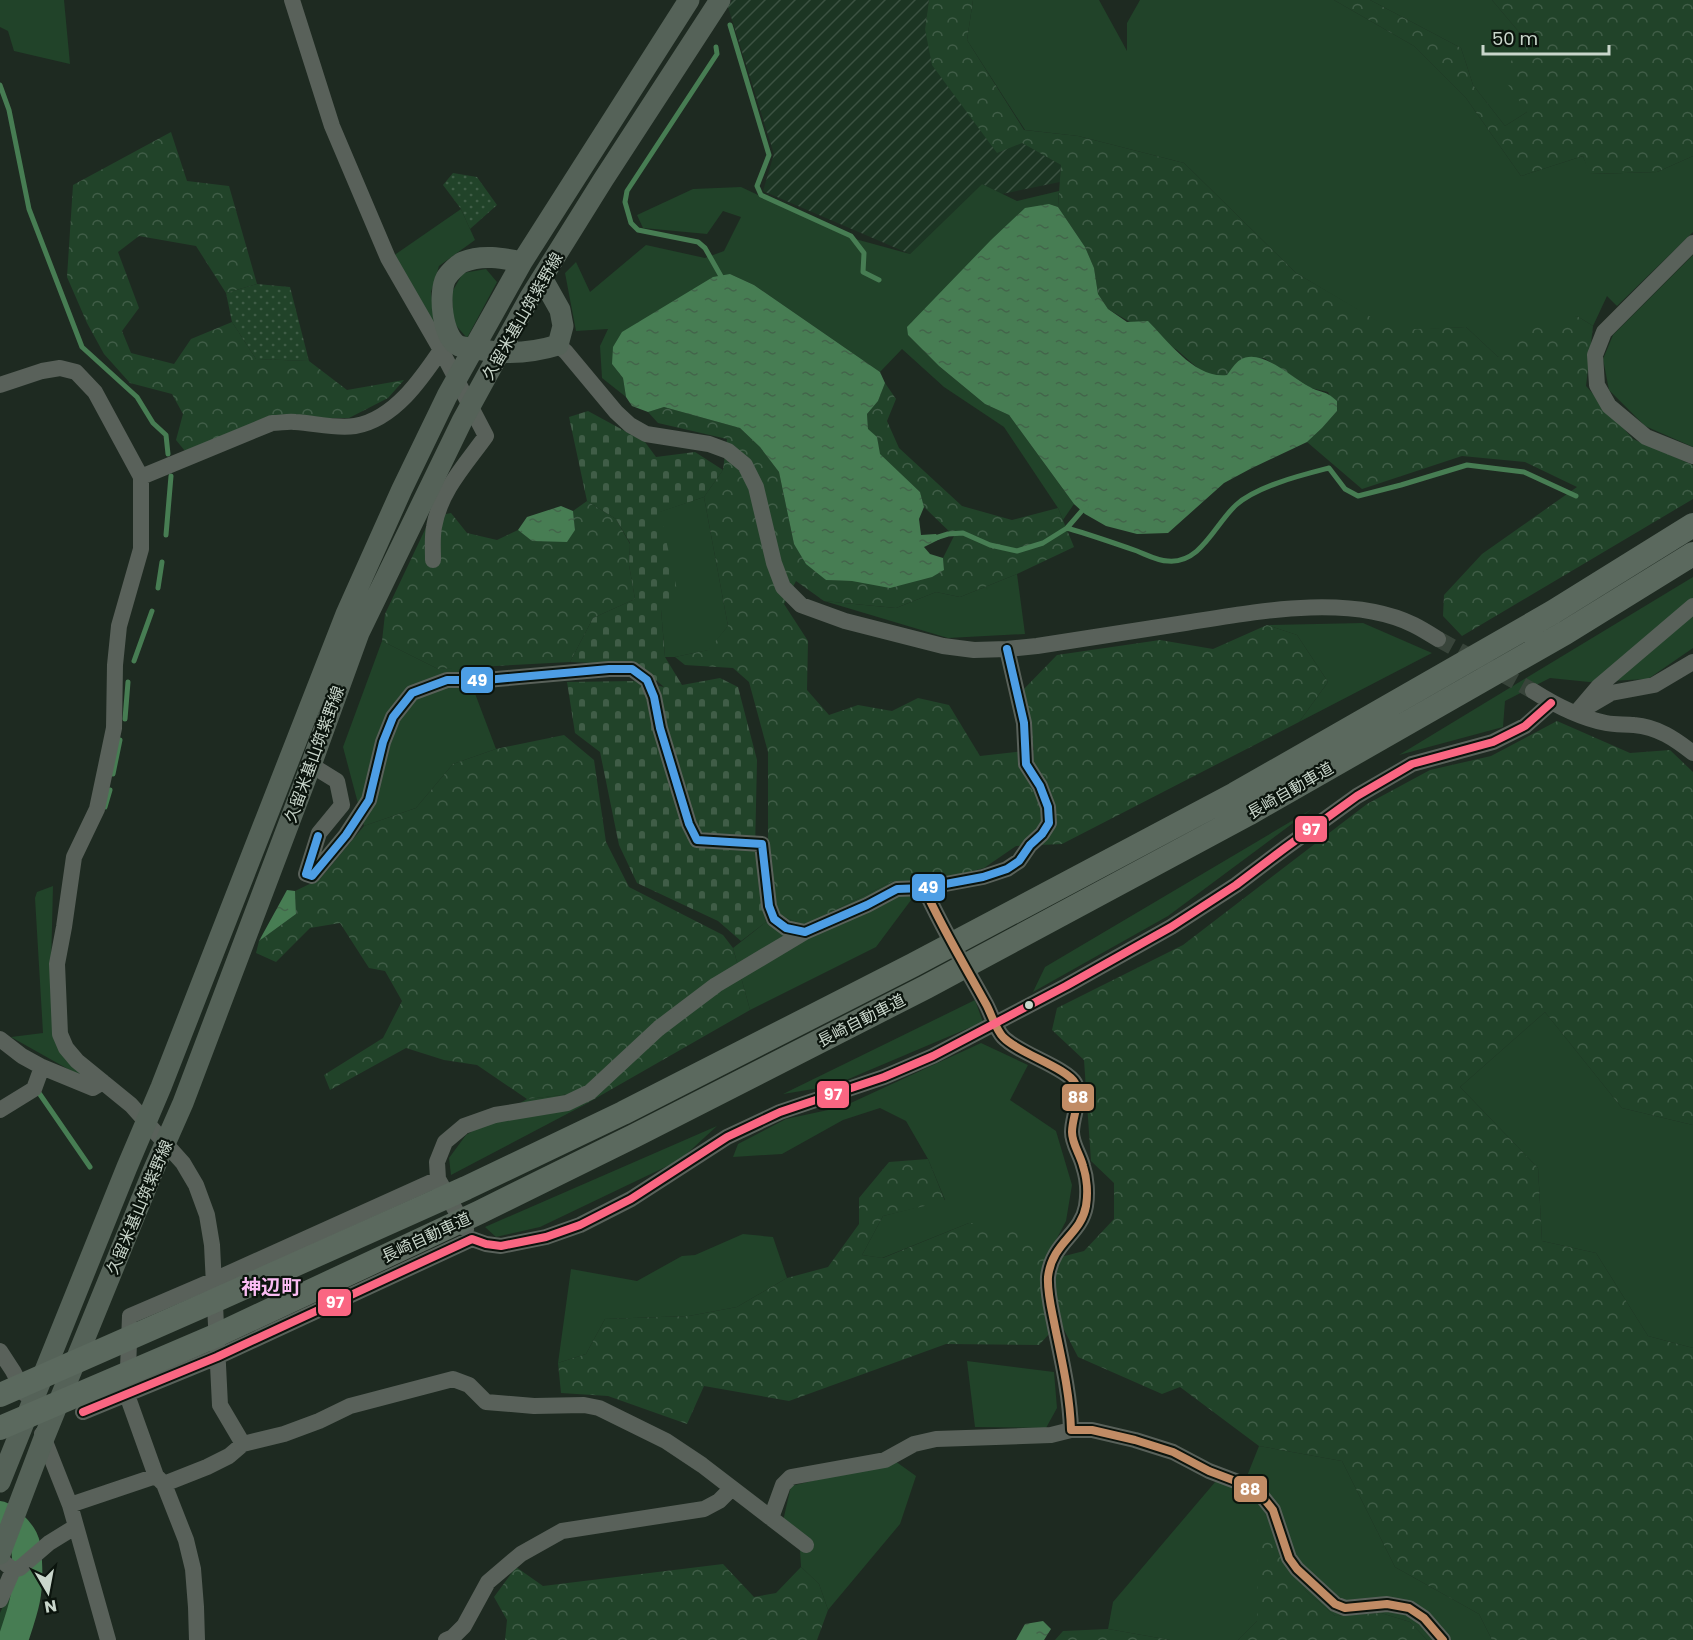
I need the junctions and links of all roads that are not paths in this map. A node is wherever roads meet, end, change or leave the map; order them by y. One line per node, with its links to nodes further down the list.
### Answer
1 (292, 0): 7 (street)
2 (689, 0): 5 (main road, 久留米基山筑紫野線)
3 (720, 0): 6 (main road, 久留米基山筑紫野線)
4 (1693, 243): 10 (street)
5 (517, 271): 7 (main road); 38 (main road, 久留米基山筑紫野線)
6 (542, 278): 8 (main road); 23 (main road, 久留米基山筑紫野線)
7 (445, 344): 8 (main road); 11 (street); 14 (street)
8 (558, 345): 17 (street)
9 (0, 385): 11 (street)
10 (1693, 456)
11 (141, 477): 29 (street)
12 (1693, 525): 36 (highway, 長崎自動車道)
13 (1693, 554): 40 (highway, 長崎自動車道)
14 (433, 560)
15 (1693, 606): 21 (street)
16 (1438, 639): 17 (street)
17 (1007, 649): 24 (street)
18 (1693, 662): 21 (street)
19 (1533, 691): 20 (street)
20 (1551, 703): 21 (street); 26 (street)
21 (1576, 714): 22 (street)
22 (1693, 753)
23 (311, 765): 25 (street); 42 (main road, 久留米基山筑紫野線)
24 (926, 893): 25 (street); 26 (street)
25 (805, 932): 31 (street)
26 (993, 1016): 32 (street); 41 (street)
27 (0, 1039): 28 (street)
28 (42, 1067): 29 (street); 30 (street)
29 (104, 1082): 33 (street)
30 (0, 1110)
31 (438, 1179): 32 (street); 33 (street)
32 (472, 1239): 35 (street)
33 (214, 1280): 35 (street); 37 (street)
34 (0, 1351): 38 (street)
35 (217, 1356): 37 (street); 43 (street)
36 (0, 1395)
37 (127, 1395): 39 (street); 44 (street)
38 (31, 1404): 42 (street); 45 (main road, 久留米基山筑紫野線)
39 (83, 1412)
40 (0, 1428)
41 (1071, 1430): 48 (street); 58 (street)
42 (44, 1438): 47 (street); 51 (main road, 久留米基山筑紫野線)
43 (243, 1444): 44 (street); 46 (street)
44 (160, 1480): 47 (street); 55 (street)
45 (0, 1482)
46 (732, 1488): 48 (street); 57 (street)
47 (70, 1505): 49 (street)
48 (771, 1518): 50 (street)
49 (75, 1527): 53 (street); 56 (street)
50 (806, 1545)
51 (0, 1554)
52 (0, 1559): 53 (street)
53 (16, 1569): 54 (street)
54 (0, 1600)
55 (194, 1639)
56 (108, 1640)
57 (446, 1640)
58 (1443, 1640)

